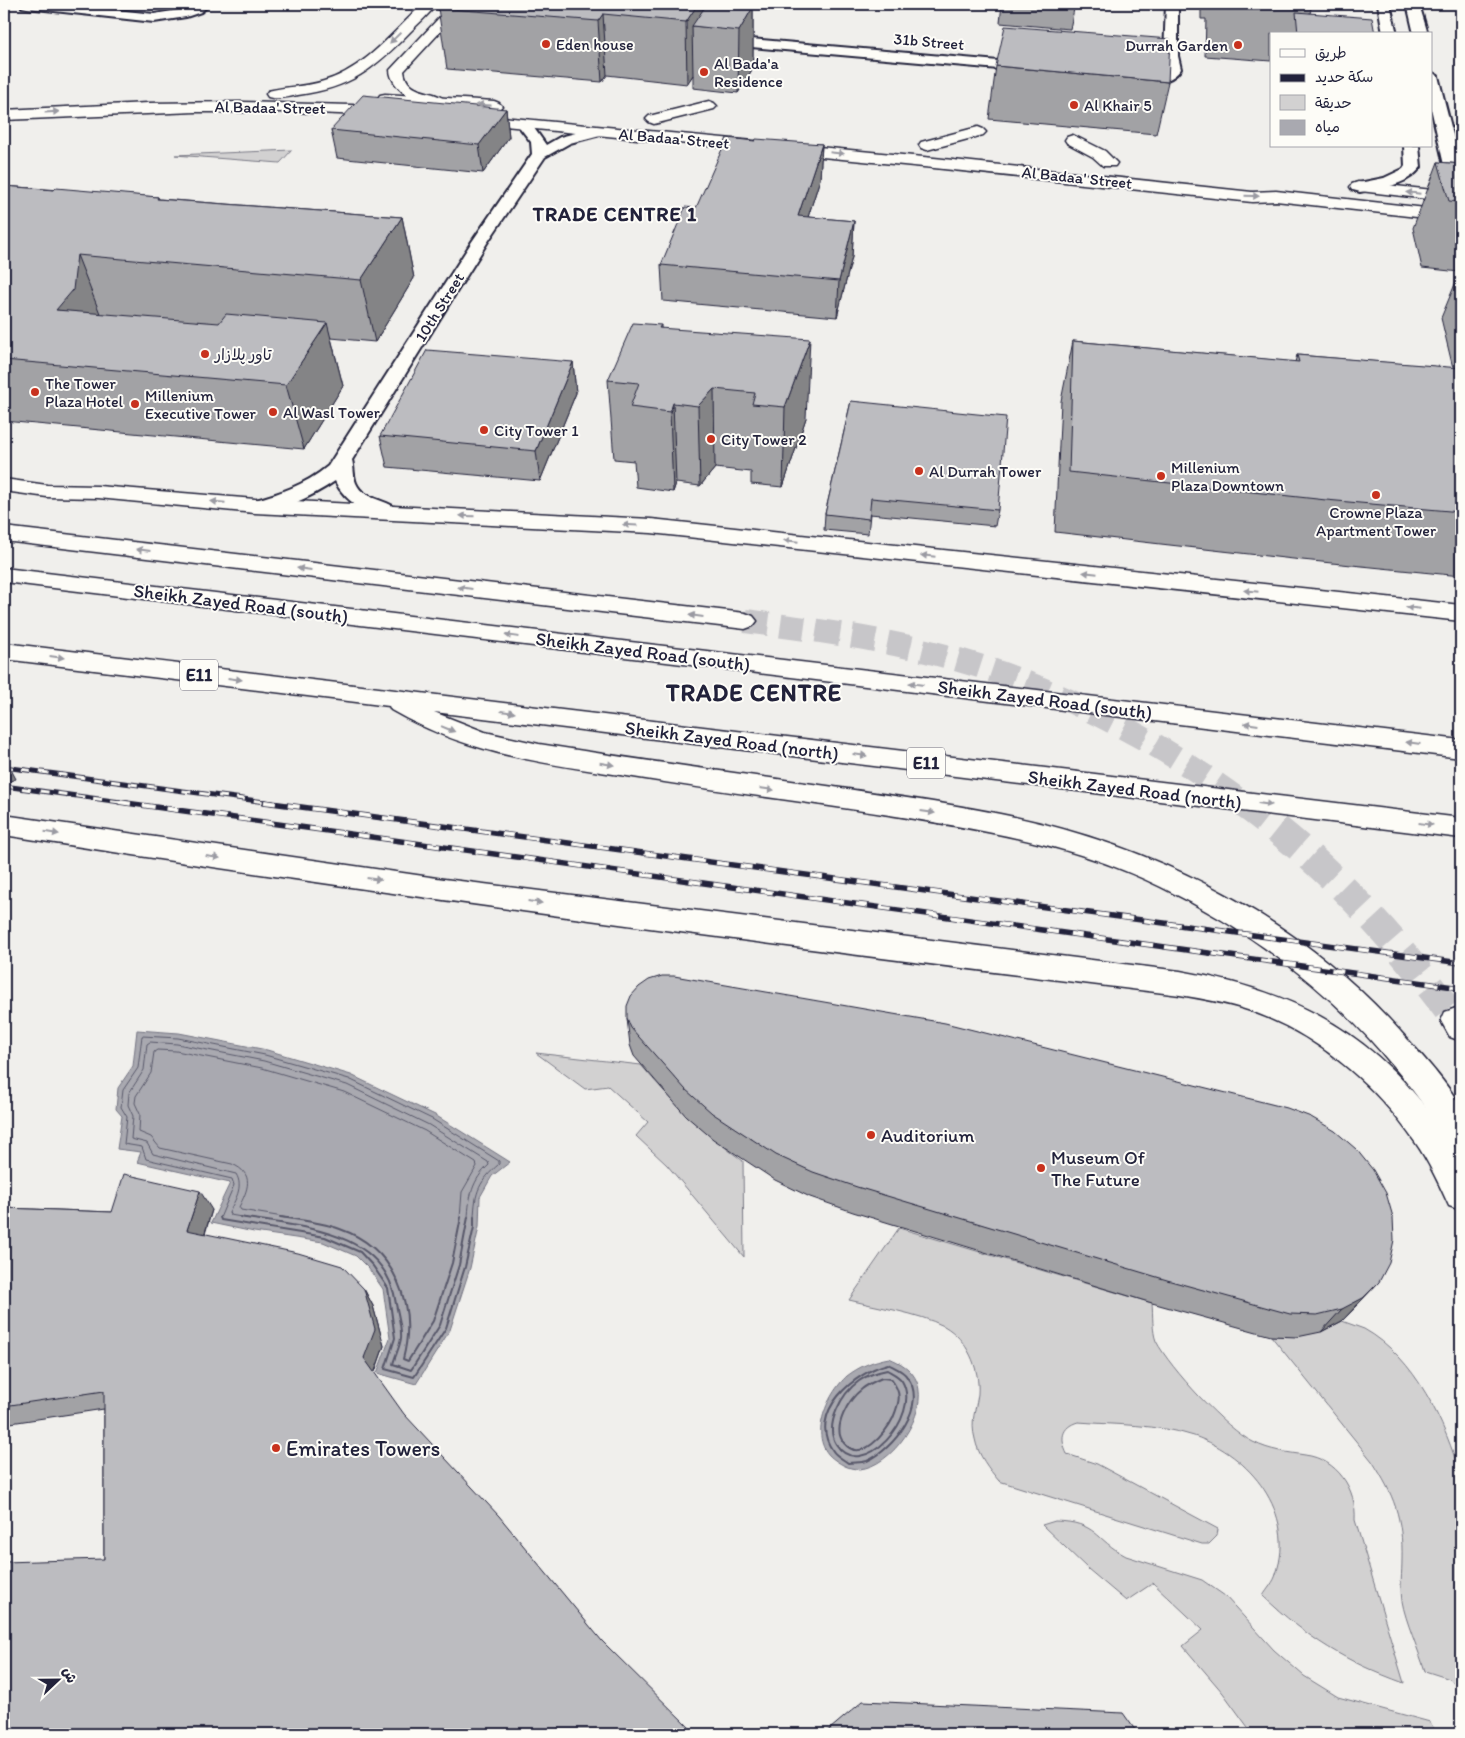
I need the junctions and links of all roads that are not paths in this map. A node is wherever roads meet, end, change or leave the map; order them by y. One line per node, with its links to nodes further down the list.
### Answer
1 (27, 4): 10 (street)
2 (196, 4): 10 (street)
3 (204, 4): 10 (street)
4 (430, 4): 13 (main road, one-way to 13)
5 (459, 4): 19 (main road)
6 (701, 4): 14 (street, 31b Street)
7 (1172, 4): 15 (street)
8 (1384, 4): 11 (street)
9 (1413, 4): 12 (street)
10 (133, 15)
11 (1390, 32)
12 (1420, 32)
13 (364, 68): 17 (main road); 18 (main road)
14 (1047, 69)
15 (1118, 75)
16 (1432, 80): 37 (street)
17 (366, 82)
18 (273, 94): 19 (main road, Al Badaa' Street); 20 (main road, Al Badaa' Street)
19 (439, 102): 22 (main road, Al Badaa' Street, one-way to 19)
20 (4, 103)
21 (709, 106): 25 (main road)
22 (509, 107)
23 (4, 115): 27 (main road, Al Badaa' Street, one-way to 27)
24 (636, 117): 25 (main road, Al Badaa' Street)
25 (654, 119): 26 (main road, Al Badaa' Street)
26 (700, 123)
27 (524, 124): 28 (main road, Al Badaa' Street); 35 (street)
28 (598, 131): 35 (street, 10th Street); 40 (main road, Al Badaa' Street, one-way to 40)
29 (978, 132): 32 (main road)
30 (1073, 140): 36 (main road, Al Badaa' Street)
31 (908, 143): 32 (main road)
32 (928, 145): 34 (main road)
33 (1412, 148): 42 (street)
34 (975, 150)
35 (540, 154): 45 (street, 10th Street)
36 (1081, 160)
37 (1459, 174): 38 (street)
38 (1440, 178)
39 (1229, 181): 40 (main road)
40 (1142, 184): 44 (main road, Al Badaa' Street, one-way to 44)
41 (1340, 186): 42 (main road)
42 (1360, 187): 43 (main road, one-way to 42)
43 (1461, 198)
44 (1461, 217)
45 (343, 462): 47 (street, 10th Street); 48 (street)
46 (4, 485): 47 (main road, one-way to 46)
47 (255, 506): 48 (main road)
48 (390, 513): 51 (main road, one-way to 48)
49 (4, 534): 52 (main road, one-way to 49)
50 (4, 575): 55 (main road, Sheikh Zayed Road (south), one-way to 50)
51 (1461, 613)
52 (745, 621)
53 (4, 651): 54 (main road, Sheikh Zayed Road (north) / E11, one-way to 54)
54 (390, 698): 57 (main road, Sheikh Zayed Road (north) / E11, one-way to 57); 58 (main road, one-way to 58)
55 (1461, 749)
56 (4, 826): 59 (main road, one-way to 59)
57 (1461, 828)
58 (1461, 1133)
59 (1461, 1195)

